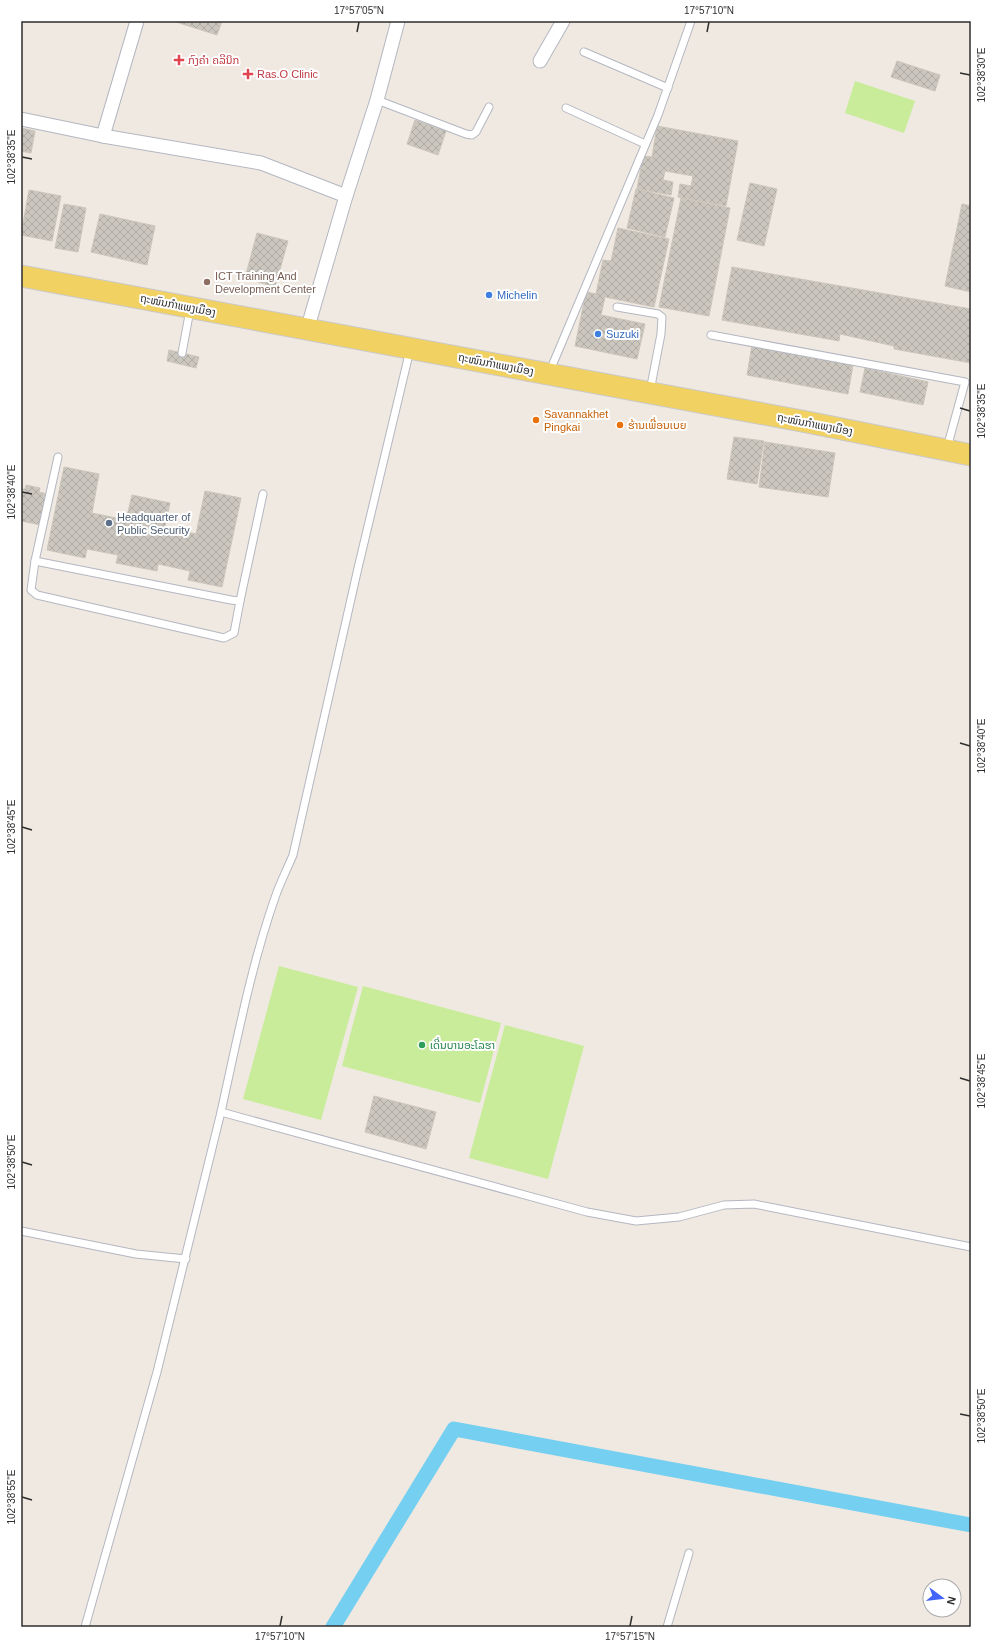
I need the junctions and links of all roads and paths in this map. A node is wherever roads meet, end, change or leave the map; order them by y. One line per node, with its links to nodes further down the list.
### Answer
1 (137, 21): 12 (street)
2 (398, 21): 8 (street)
3 (563, 21): 6 (street)
4 (691, 21): 7 (lane)
5 (584, 52): 7 (lane)
6 (540, 61)
7 (668, 88): 13 (lane)
8 (377, 100): 9 (lane); 14 (street)
9 (489, 107)
10 (566, 108): 13 (lane)
11 (21, 120): 12 (street)
12 (103, 136): 14 (street)
13 (645, 144): 22 (lane)
14 (346, 196): 18 (street)
15 (21, 276): 17 (main road, ຖະໜົນກຳແພງເມືອງ)
16 (617, 307): 23 (lane)
17 (191, 308): 18 (main road, ຖະໜົນກຳແພງເມືອງ); 21 (lane)
18 (307, 330): 20 (main road, ຖະໜົນກຳແພງເມືອງ)
19 (711, 334): 24 (lane)
20 (411, 348): 22 (main road, ຖະໜົນກຳແພງເມືອງ); 30 (lane)
21 (182, 353)
22 (548, 374): 23 (main road, ຖະໜົນກຳແພງເມືອງ)
23 (649, 393): 24 (main road, ຖະໜົນກຳແພງເມືອງ)
24 (946, 450): 25 (main road, ຖະໜົນກຳແພງເມືອງ)
25 (971, 455)
26 (58, 457): 28 (lane)
27 (263, 494): 29 (lane)
28 (35, 561): 29 (lane); 29 (lane)
29 (240, 601)
30 (221, 1112): 32 (lane); 33 (lane)
31 (21, 1231): 33 (lane)
32 (971, 1247)
33 (186, 1259): 35 (lane)
34 (689, 1552): 36 (lane)
35 (85, 1627)
36 (667, 1627)

